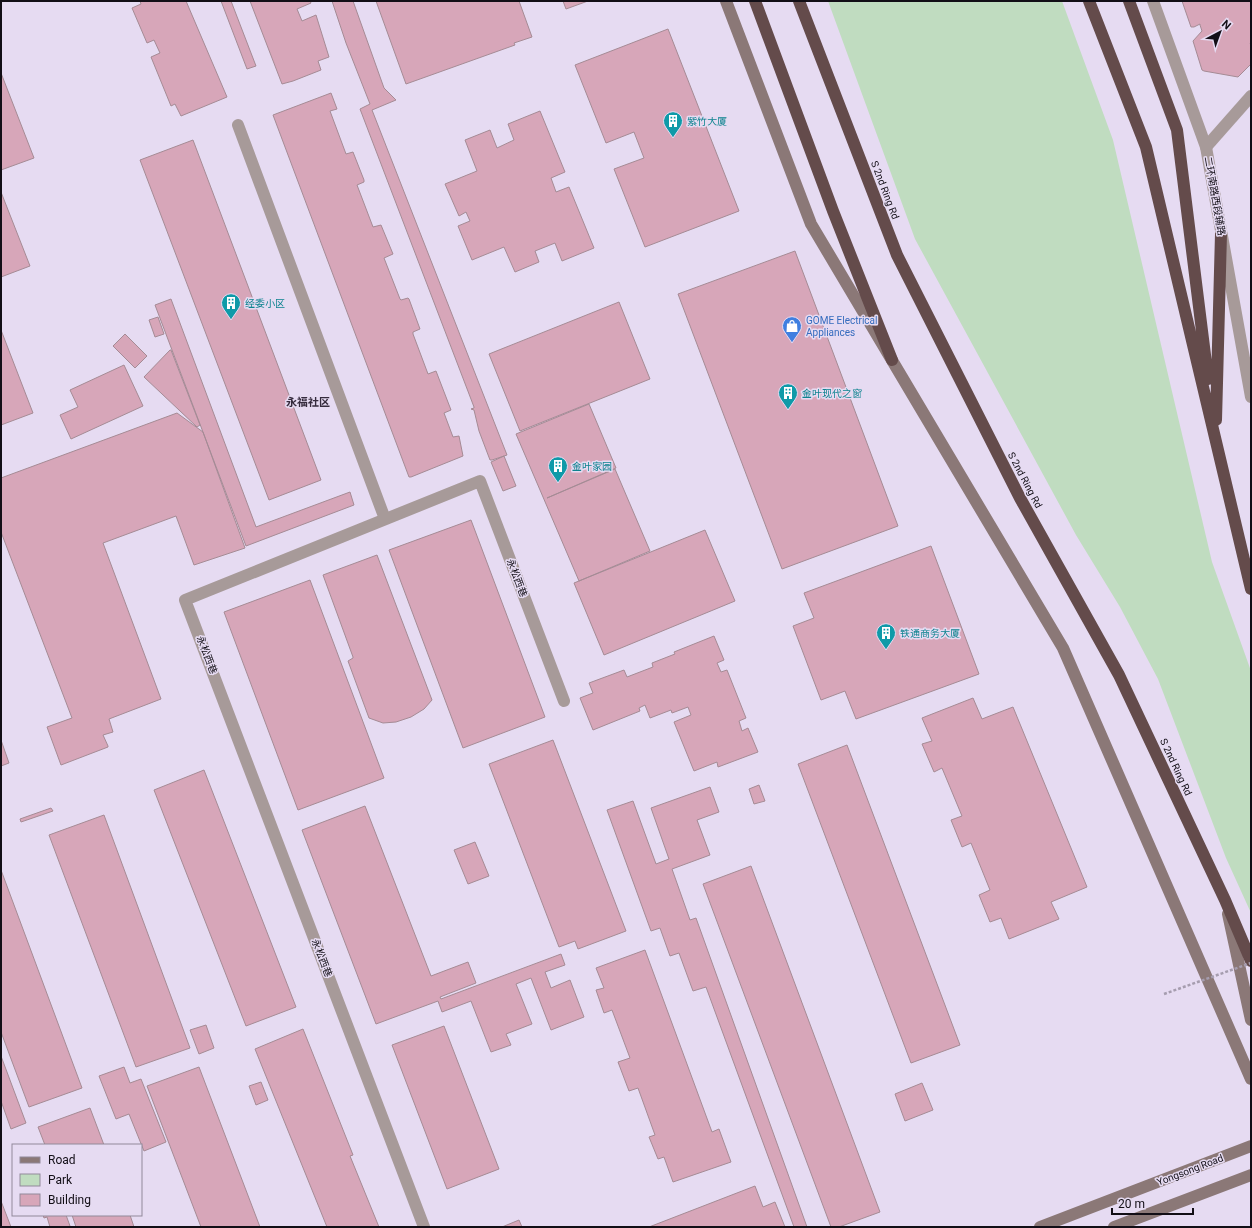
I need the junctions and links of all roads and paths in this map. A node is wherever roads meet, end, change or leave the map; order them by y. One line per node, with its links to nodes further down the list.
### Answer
1 (726, 1): 11 (street)
2 (755, 1): 11 (highway)
3 (799, 1): 17 (highway, S 2nd Ring Rd)
4 (1089, 1): 13 (highway)
5 (1128, 1): 13 (highway)
6 (1153, 1): 9 (street, 二环南路西段辅路)
7 (1251, 96): 9 (street)
8 (238, 125): 14 (street)
9 (1206, 147): 10 (street, 二环南路西段辅路)
10 (1221, 234): 12 (street, 二环南路西段辅路); 13 (highway)
11 (892, 360): 21 (street)
12 (1251, 397)
13 (1216, 437): 15 (highway)
14 (385, 519): 16 (street, 永松西巷); 24 (street, 永松西巷)
15 (1251, 589)
16 (564, 701)
17 (1225, 900): 18 (highway, S 2nd Ring Rd); 20 (street)
18 (1251, 962): 19 (path, bridge)
19 (1164, 994)
20 (1251, 1020)
21 (1251, 1079)
22 (1251, 1146): 25 (street, Yongsong Road)
23 (1251, 1175): 26 (street)
24 (424, 1227)
25 (1040, 1227)
26 (1114, 1227)

